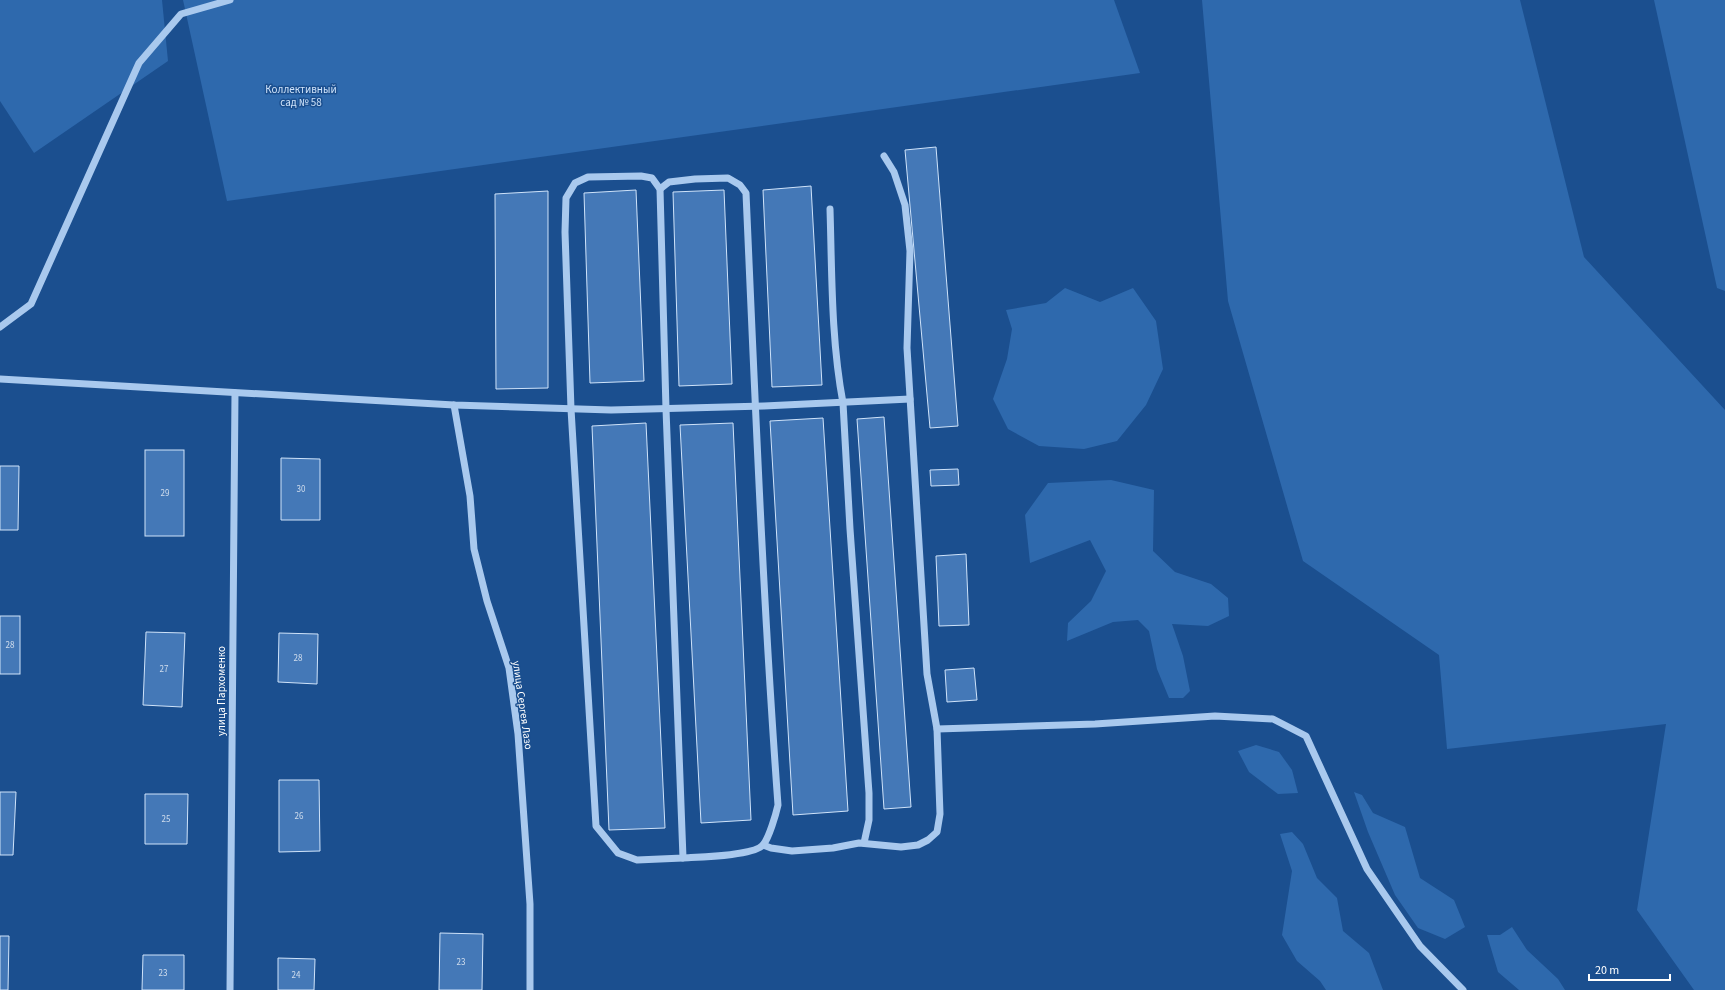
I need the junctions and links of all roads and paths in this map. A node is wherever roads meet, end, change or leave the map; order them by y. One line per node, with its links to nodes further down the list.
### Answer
1 (230, 0): 5 (street)
2 (884, 156): 8 (street)
3 (660, 190): 11 (street); 12 (street); 13 (street)
4 (830, 209): 9 (street)
5 (0, 327)
6 (0, 379): 7 (street)
7 (235, 393): 10 (street); 18 (street, улица Пархоменко)
8 (910, 399): 9 (street); 14 (street)
9 (843, 403): 11 (street); 15 (street)
10 (454, 405): 12 (street); 19 (street, улица Сергея Лазо)
11 (755, 406): 13 (street); 16 (street)
12 (571, 409): 13 (street); 17 (street)
13 (666, 409): 17 (street)
14 (938, 729): 15 (street); 20 (street)
15 (864, 843): 16 (street)
16 (763, 845): 17 (street)
17 (683, 858)
18 (230, 990)
19 (530, 990)
20 (1463, 990)

